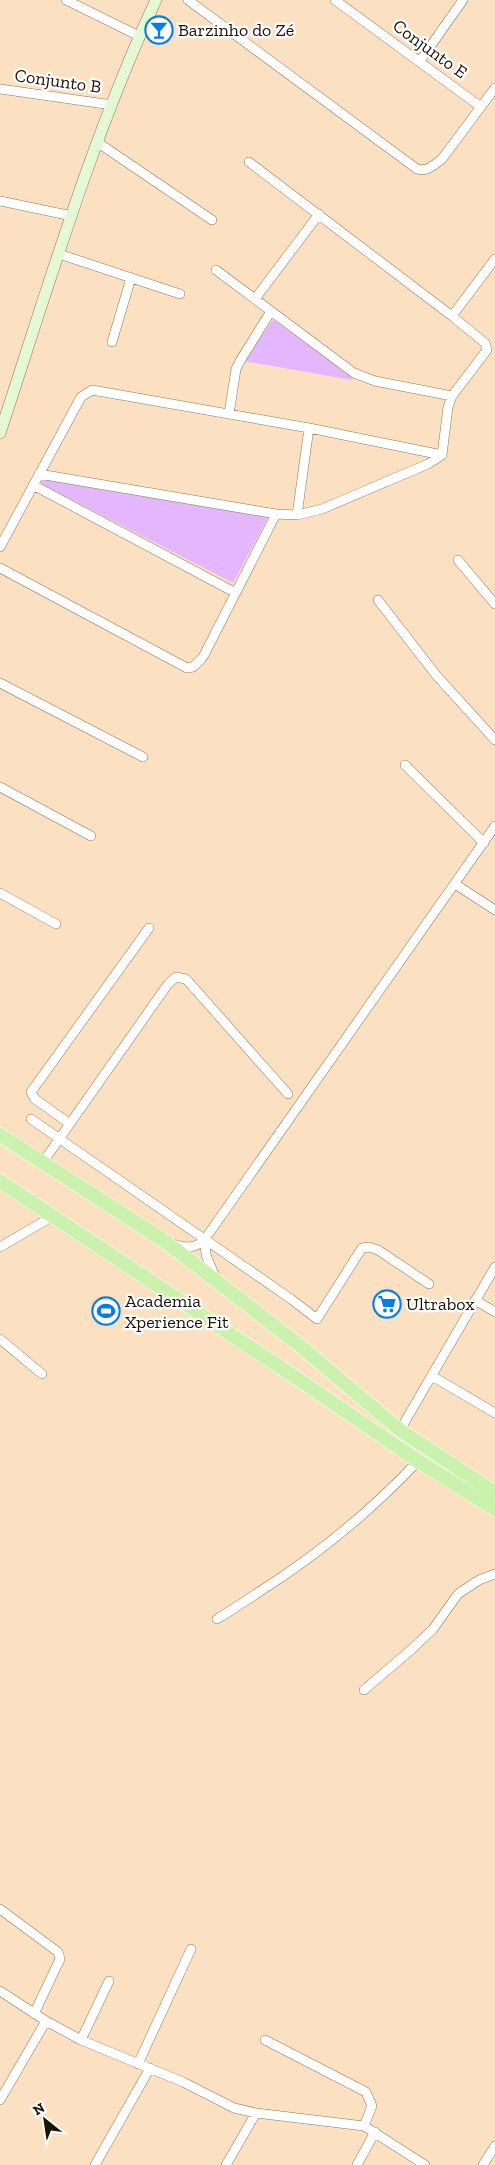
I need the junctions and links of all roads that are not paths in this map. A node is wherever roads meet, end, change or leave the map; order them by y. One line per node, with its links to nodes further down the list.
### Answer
1 (66, 0): 6 (street)
2 (156, 0): 6 (street)
3 (188, 0): 11 (street)
4 (335, 0): 7 (street, Conjunto E)
5 (463, 0): 7 (street)
6 (139, 36): 10 (street)
7 (420, 61): 11 (street, Conjunto E)
8 (495, 88): 11 (street)
9 (0, 89): 10 (street, Conjunto B)
10 (112, 105): 12 (street)
11 (482, 107)
12 (97, 142): 16 (street); 17 (street)
13 (249, 162): 15 (street)
14 (0, 201): 16 (street)
15 (319, 214): 23 (street); 25 (street)
16 (72, 216): 18 (street)
17 (212, 220)
18 (59, 254): 21 (street); 30 (street)
19 (495, 259): 25 (street)
20 (216, 270): 23 (street)
21 (132, 278): 22 (street); 26 (street)
22 (180, 294)
23 (255, 299): 24 (street)
24 (271, 311): 27 (street); 28 (street)
25 (452, 316): 27 (street)
26 (112, 342)
27 (452, 396): 31 (street)
28 (229, 414): 29 (street); 32 (street)
29 (309, 428): 31 (street); 35 (street)
30 (0, 433)
31 (442, 455): 35 (street)
32 (39, 474): 33 (street); 34 (street)
33 (34, 485): 36 (street); 39 (street)
34 (276, 514): 35 (street); 39 (street)
35 (297, 515)
36 (0, 547)
37 (458, 560): 41 (street)
38 (0, 568): 39 (street)
39 (236, 593)
40 (378, 600): 43 (street)
41 (495, 604)
42 (0, 683): 44 (street)
43 (495, 740)
44 (143, 757)
45 (405, 765): 49 (street)
46 (0, 787): 48 (street)
47 (495, 826): 49 (street)
48 (91, 836)
49 (484, 842): 50 (street)
50 (455, 884): 52 (street); 63 (street)
51 (0, 894): 53 (street)
52 (495, 910)
53 (56, 924)
54 (149, 928): 57 (street)
55 (288, 1094): 57 (street)
56 (30, 1119): 59 (street)
57 (70, 1124): 59 (street)
58 (3, 1139): 60 (main road)
59 (60, 1139): 60 (street); 63 (street)
60 (43, 1162): 64 (main road)
61 (0, 1181): 62 (main road)
62 (53, 1216): 65 (street); 76 (main road)
63 (205, 1239): 64 (street); 67 (street); 68 (street)
64 (166, 1242): 67 (main road)
65 (0, 1248)
66 (495, 1267): 69 (street)
67 (217, 1280): 75 (main road)
68 (429, 1284)
69 (476, 1300): 70 (street); 73 (street)
70 (495, 1312)
71 (0, 1339): 72 (street)
72 (42, 1374)
73 (432, 1376): 74 (street); 75 (street)
74 (495, 1414)
75 (400, 1430): 77 (main road)
76 (418, 1461): 78 (main road); 80 (street)
77 (495, 1493)
78 (495, 1509)
79 (495, 1574): 81 (street)
80 (216, 1619)
81 (364, 1690)
82 (0, 1909): 86 (street)
83 (191, 1949): 90 (street)
84 (109, 1981): 88 (street)
85 (0, 1991): 86 (street)
86 (34, 2014): 87 (street)
87 (46, 2021): 88 (street); 92 (street)
88 (81, 2040): 90 (street)
89 (265, 2040): 94 (street)
90 (138, 2064): 91 (street)
91 (150, 2068): 93 (street); 97 (street)
92 (0, 2100)
93 (256, 2113): 94 (street); 98 (street)
94 (364, 2126): 95 (street)
95 (375, 2132): 99 (street); 100 (street)
96 (495, 2146): 101 (street)
97 (95, 2165)
98 (226, 2165)
99 (357, 2165)
100 (426, 2165)
101 (483, 2165)

